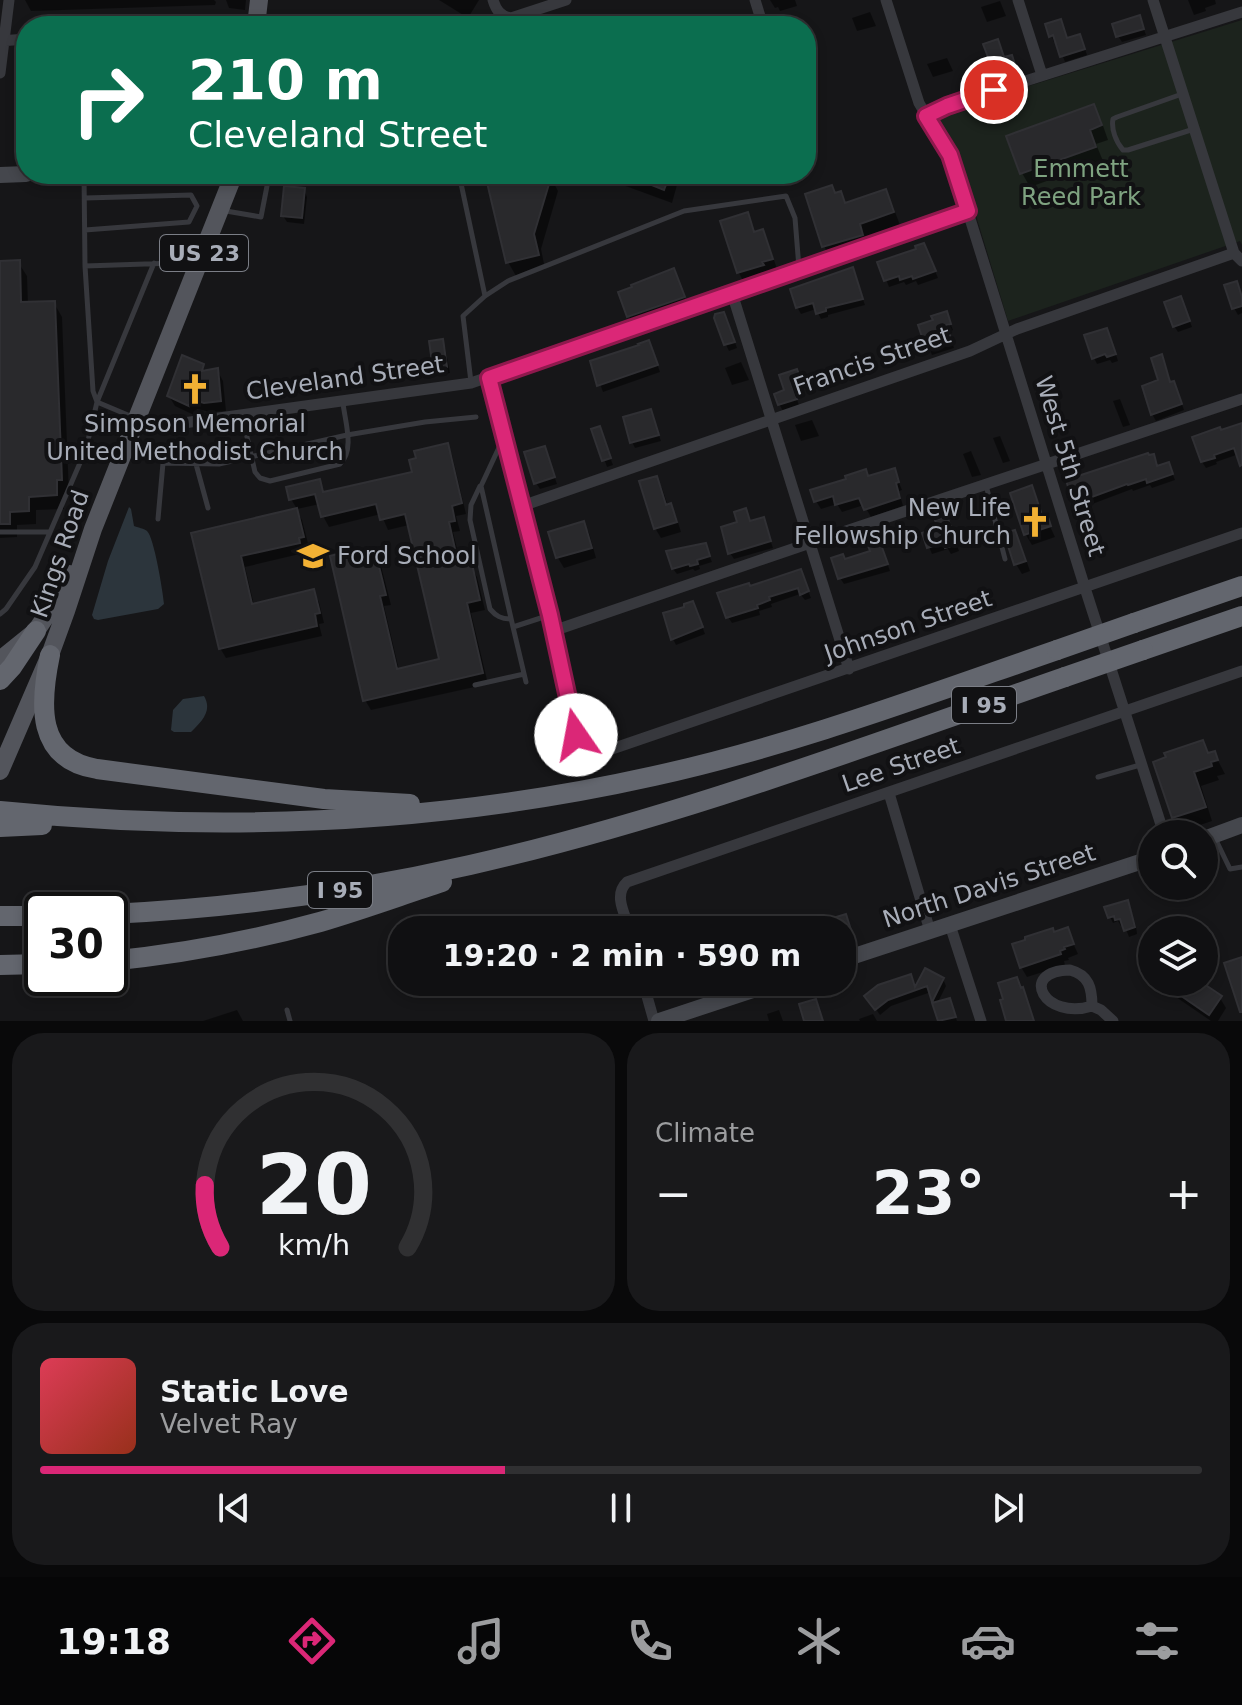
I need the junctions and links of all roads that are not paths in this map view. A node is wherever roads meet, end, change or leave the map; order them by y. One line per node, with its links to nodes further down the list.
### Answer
1 (9, 0): 9 (street)
2 (566, 0): 7 (street)
3 (886, 0): 13 (street, West 5th Street)
4 (1018, 0): 11 (street)
5 (1153, 0): 8 (street)
6 (1242, 12): 8 (street)
7 (520, 16)
8 (1164, 36): 11 (street); 12 (street)
9 (2, 41): 10 (street)
10 (0, 73)
11 (1042, 75): 13 (street)
12 (1183, 93): 14 (street); 14 (lane)
13 (926, 116): 21 (street, West 5th Street)
14 (1194, 129): 23 (street)
15 (84, 184): 19 (lane)
16 (230, 184): 20 (main road, Kings Road / US 23)
17 (461, 184): 29 (lane)
18 (267, 186): 20 (lane)
19 (85, 198): 22 (lane); 22 (lane)
20 (221, 210): 26 (main road, Kings Road / US 23)
21 (968, 211): 27 (street, Cleveland Street); 30 (street, West 5th Street)
22 (85, 230): 25 (lane)
23 (1238, 257): 30 (street, Francis Street)
24 (154, 263): 25 (lane); 26 (lane); 35 (lane)
25 (85, 266): 35 (lane)
26 (198, 269): 39 (main road, Kings Road / US 23)
27 (800, 270): 28 (street, Cleveland Street); 29 (lane)
28 (732, 293): 31 (street, Cleveland Street); 38 (street)
29 (485, 296): 32 (lane)
30 (1006, 336): 38 (street, Francis Street); 43 (street, West 5th Street)
31 (489, 378): 32 (street, Cleveland Street); 41 (street)
32 (471, 383): 34 (street, Cleveland Street)
33 (1242, 399): 43 (street)
34 (342, 400): 36 (street, Cleveland Street); 40 (lane)
35 (97, 402): 39 (lane); 52 (lane)
36 (241, 414): 39 (street, Cleveland Street); 42 (lane)
37 (476, 417): 40 (lane)
38 (771, 419): 47 (street, Francis Street); 54 (street)
39 (135, 424): 50 (main road, Kings Road / US 23)
40 (347, 435): 42 (lane); 42 (lane)
41 (505, 436): 46 (lane); 47 (street)
42 (250, 457): 44 (lane)
43 (1047, 463): 45 (street); 57 (street, West 5th Street)
44 (196, 464): 48 (lane); 49 (lane)
45 (986, 484): 54 (street); 55 (lane)
46 (481, 486): 61 (lane); 61 (lane)
47 (522, 506): 59 (street)
48 (208, 508)
49 (158, 519)
50 (93, 529): 63 (main road, US 23); 65 (main road, Kings Road / US 23)
51 (0, 532): 52 (lane)
52 (49, 532): 58 (lane)
53 (1242, 533): 57 (street, Johnson Street)
54 (810, 543): 64 (street); 67 (street)
55 (1005, 559)
56 (1242, 586): 78 (highway, I 95, bridge)
57 (1085, 588): 67 (street, Johnson Street); 73 (street, West 5th Street)
58 (0, 614)
59 (550, 615): 62 (lane); 64 (street)
60 (1242, 616): 85 (highway, I 95, bridge)
61 (511, 619): 62 (lane)
62 (513, 627): 69 (lane)
63 (36, 631): 66 (main road, US 23); 70 (highway)
64 (553, 631): 67 (street, Johnson Street)
65 (50, 655): 75 (main road, Kings Road / US 23); 78 (highway)
66 (0, 660)
67 (849, 669)
68 (1242, 671): 73 (street, Lee Street)
69 (524, 674): 71 (lane); 72 (lane)
70 (0, 680)
71 (526, 682)
72 (475, 685)
73 (1125, 711): 74 (street, West 5th Street); 77 (street, Lee Street)
74 (1141, 765): 76 (lane); 80 (street, West 5th Street)
75 (0, 771)
76 (1098, 777)
77 (889, 793): 92 (street, Lee Street); 94 (street)
78 (486, 806): 81 (highway, I 95)
79 (0, 811): 81 (highway, I 95)
80 (1159, 820)
81 (118, 821): 83 (highway)
82 (1242, 825): 84 (street)
83 (0, 827)
84 (1218, 834)
85 (552, 845): 89 (highway, I 95); 96 (highway)
86 (1218, 851): 88 (lane)
87 (1138, 863): 93 (street, North Davis Street)
88 (1242, 867)
89 (128, 912)
90 (0, 916): 91 (highway)
91 (24, 916)
92 (625, 916)
93 (950, 925): 94 (street, North Davis Street); 105 (street)
94 (930, 931): 95 (street, North Davis Street)
95 (856, 955)
96 (128, 959)
97 (24, 964): 98 (highway)
98 (0, 965)
99 (648, 996): 104 (street)
100 (734, 996): 104 (street)
101 (1092, 1006): 101 (street); 106 (street)
102 (287, 1010): 103 (lane)
103 (290, 1021)
104 (656, 1021)
105 (981, 1021)
106 (1113, 1021)

